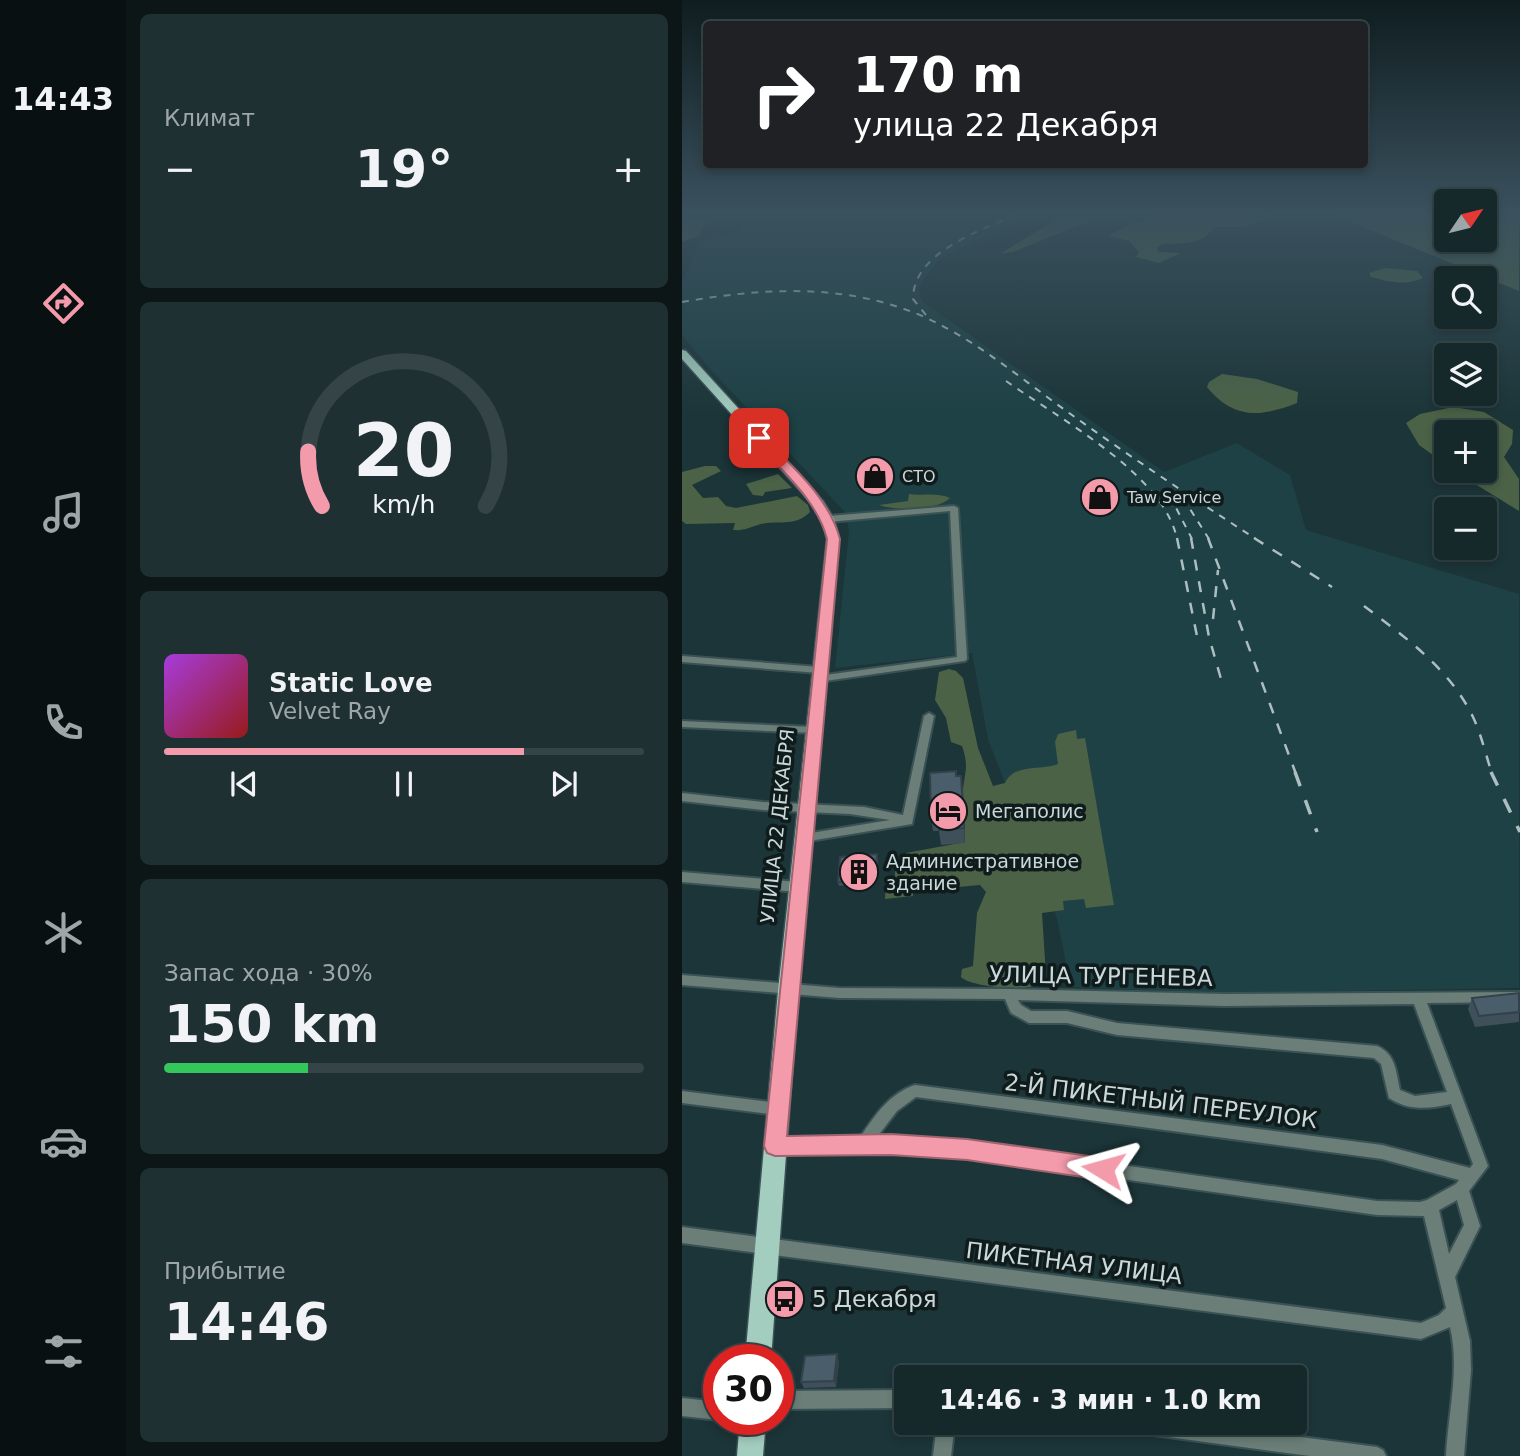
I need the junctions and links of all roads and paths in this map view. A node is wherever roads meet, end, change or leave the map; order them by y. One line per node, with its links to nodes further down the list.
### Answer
1 (682, 353): 2 (main road, УЛИЦА 22 ДЕКАБРЯ)
2 (828, 519): 4 (main road, УЛИЦА 22 ДЕКАБРЯ); 4 (street)
3 (682, 659): 4 (street)
4 (818, 674): 7 (main road, УЛИЦА 22 ДЕКАБРЯ)
5 (929, 716): 10 (street)
6 (682, 724): 7 (street)
7 (813, 730): 9 (main road, УЛИЦА 22 ДЕКАБРЯ)
8 (682, 797): 9 (street)
9 (806, 807): 10 (street); 11 (main road, УЛИЦА 22 ДЕКАБРЯ)
10 (908, 821): 11 (street)
11 (803, 838): 13 (main road, УЛИЦА 22 ДЕКАБРЯ)
12 (682, 877): 13 (street)
13 (798, 887): 15 (main road, УЛИЦА 22 ДЕКАБРЯ)
14 (682, 980): 15 (street, УЛИЦА ТУРГЕНЕВА)
15 (788, 991): 16 (street, УЛИЦА ТУРГЕНЕВА); 21 (main road, УЛИЦА 22 ДЕКАБРЯ)
16 (1009, 994): 18 (street, УЛИЦА ТУРГЕНЕВА); 20 (street)
17 (1520, 997): 18 (street, УЛИЦА ТУРГЕНЕВА)
18 (1419, 999): 20 (street)
19 (682, 1097): 21 (street)
20 (1454, 1097): 24 (street)
21 (778, 1109): 23 (main road, УЛИЦА 22 ДЕКАБРЯ)
22 (865, 1143): 23 (street); 24 (street, 2-Й ПИКЕТНЫЙ ПЕРЕУЛОК); 26 (street)
23 (775, 1146): 28 (main road, УЛИЦА 22 ДЕКАБРЯ)
24 (1477, 1171): 25 (street)
25 (1461, 1189): 26 (street); 29 (street)
26 (1430, 1207): 29 (street)
27 (682, 1236): 28 (street, ПИКЕТНАЯ УЛИЦА)
28 (768, 1247): 30 (street, ПИКЕТНАЯ УЛИЦА); 31 (main road, УЛИЦА 22 ДЕКАБРЯ)
29 (1448, 1273): 30 (street)
30 (1453, 1312): 42 (street)
31 (759, 1344)
32 (894, 1399): 33 (street)
33 (794, 1400)
34 (682, 1407): 35 (street)
35 (703, 1409)
36 (752, 1435): 39 (main road)
37 (945, 1435): 40 (street)
38 (1220, 1435): 41 (street)
39 (750, 1456)
40 (942, 1456)
41 (1377, 1456)
42 (1455, 1456)

